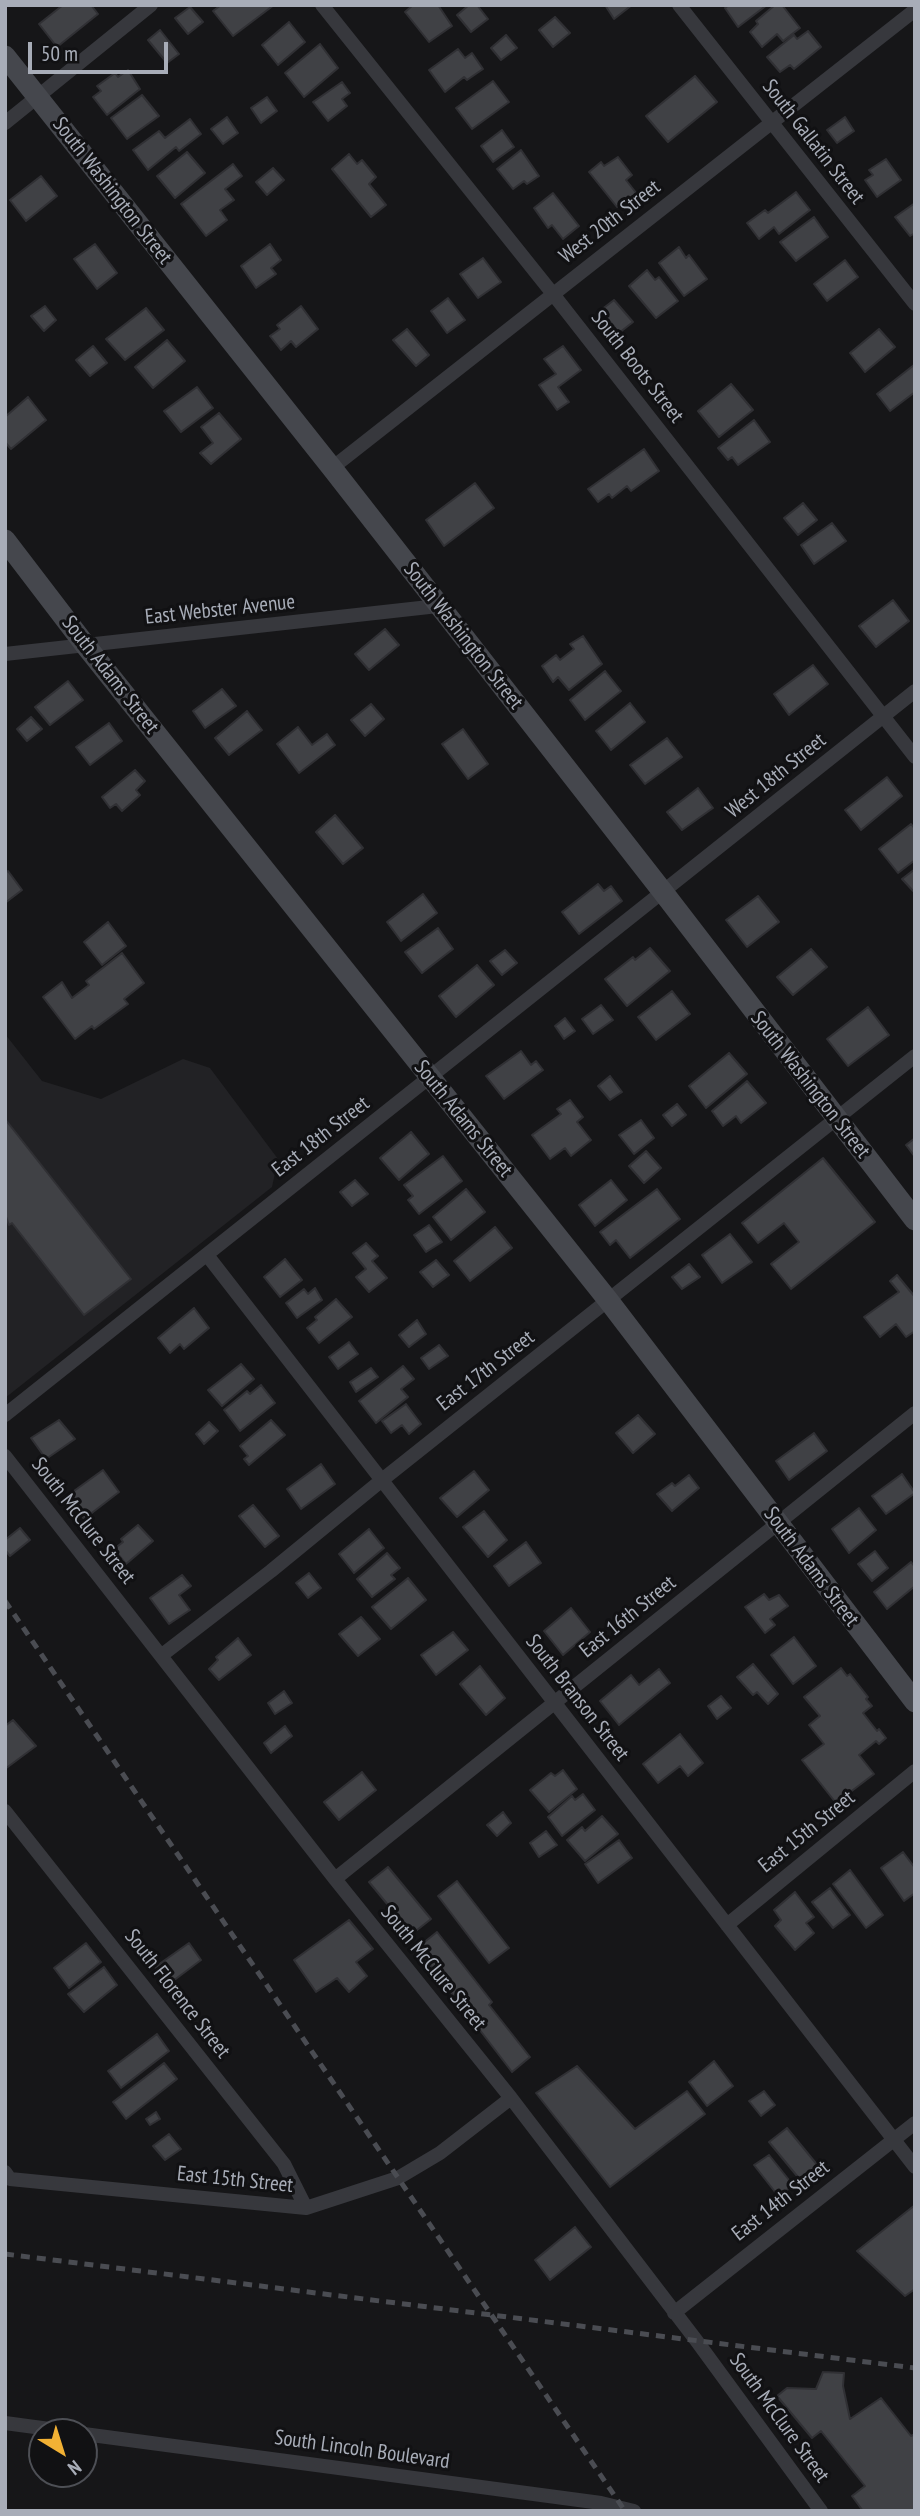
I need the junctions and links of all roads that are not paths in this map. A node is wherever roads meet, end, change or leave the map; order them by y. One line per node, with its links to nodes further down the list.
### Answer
1 (151, 5): 6 (street)
2 (322, 5): 9 (street, South Boots Street)
3 (679, 5): 8 (street, South Gallatin Street)
4 (915, 9): 8 (street, West 20th Street)
5 (5, 56): 6 (main road, South Washington Street)
6 (38, 96): 7 (street); 11 (main road, South Washington Street)
7 (5, 122)
8 (771, 122): 9 (street, West 20th Street); 10 (street, South Gallatin Street)
9 (553, 294): 11 (street, West 20th Street); 17 (street, South Boots Street)
10 (915, 304)
11 (332, 468): 13 (main road, South Washington Street)
12 (5, 540): 14 (main road, South Adams Street)
13 (438, 606): 14 (street, East Webster Avenue); 19 (main road, South Washington Street)
14 (86, 646): 15 (street, East Webster Avenue); 21 (main road, South Adams Street)
15 (5, 654)
16 (915, 691): 17 (street, West 18th Street)
17 (883, 716): 18 (street, South Boots Street); 19 (street, West 18th Street)
18 (915, 757)
19 (663, 892): 21 (street, East 18th Street); 22 (main road, South Washington Street)
20 (915, 1056): 22 (street, East 17th Street)
21 (430, 1078): 24 (street, East 18th Street); 25 (main road, South Adams Street)
22 (836, 1120): 23 (main road, South Washington Street); 25 (street, East 17th Street)
23 (915, 1220)
24 (207, 1255): 27 (street, East 18th Street); 29 (street, South Branson Street)
25 (608, 1300): 29 (street, East 17th Street); 30 (main road, South Adams Street)
26 (915, 1413): 30 (street, East 16th Street)
27 (5, 1415)
28 (5, 1456): 31 (street, South McClure Street)
29 (382, 1480): 31 (street, East 17th Street); 33 (street, South Branson Street)
30 (778, 1523): 32 (main road, South Adams Street); 33 (street, East 16th Street)
31 (162, 1655): 36 (street, South McClure Street)
32 (915, 1702)
33 (554, 1703): 36 (street, East 16th Street); 37 (street, South Branson Street)
34 (915, 1771): 37 (street, East 15th Street)
35 (5, 1811): 43 (street, South Florence Street)
36 (335, 1879): 38 (street, South McClure Street)
37 (727, 1924): 40 (street, South Branson Street)
38 (510, 2098): 43 (street, East 15th Street); 44 (street, South McClure Street)
39 (915, 2123): 40 (street, East 14th Street)
40 (894, 2140): 41 (street, South Branson Street); 44 (street, East 14th Street)
41 (915, 2167)
42 (8, 2176): 43 (street, East 15th Street)
43 (306, 2208)
44 (674, 2313): 49 (street, South McClure Street)
45 (5, 2423): 46 (street)
46 (28, 2426)
47 (98, 2436): 48 (street, South Lincoln Boulevard)
48 (634, 2511)
49 (821, 2511)

